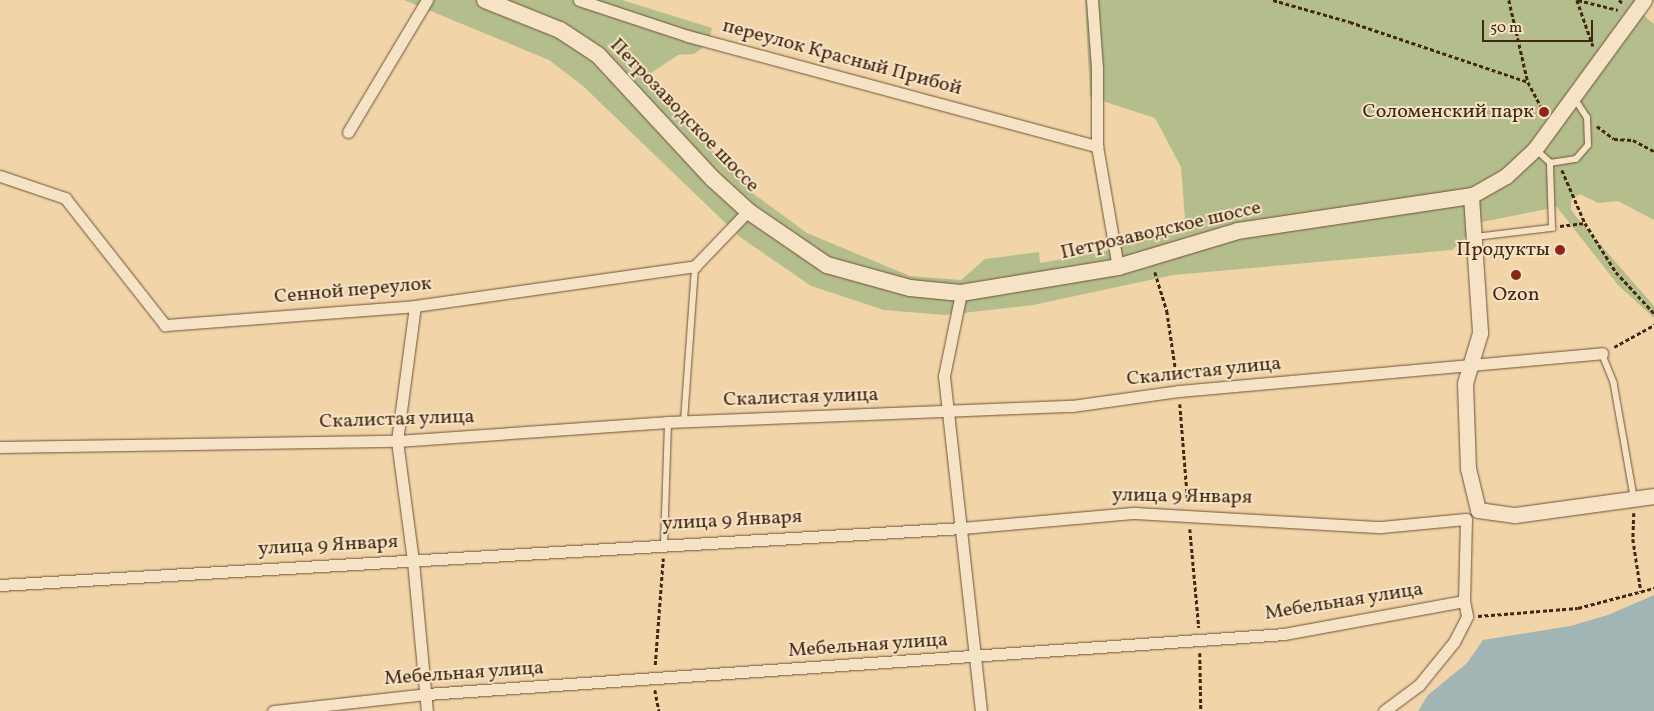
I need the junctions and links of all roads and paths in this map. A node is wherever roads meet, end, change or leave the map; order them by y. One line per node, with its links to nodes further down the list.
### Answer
1 (427, 0): 15 (street)
2 (485, 0): 23 (main road, Петрозаводское шоссе)
3 (579, 0): 16 (street, переулок Красный Прибой)
4 (1092, 0): 16 (street)
5 (1273, 0): 11 (path)
6 (1508, 0): 11 (path)
7 (1578, 0): 9 (path); 10 (path)
8 (1644, 0): 9 (street, Петрозаводское шоссе)
9 (1634, 14): 10 (street, Петрозаводское шоссе)
10 (1599, 62): 12 (street, Петрозаводское шоссе)
11 (1528, 82): 14 (path)
12 (1574, 98): 13 (lane); 14 (street, Петрозаводское шоссе)
13 (1587, 118): 18 (path); 20 (lane)
14 (1553, 126): 17 (street, Петрозаводское шоссе)
15 (348, 132)
16 (1096, 146): 29 (street)
17 (1535, 149): 19 (lane); 22 (street, Петрозаводское шоссе)
18 (1654, 151)
19 (1550, 162): 20 (lane); 25 (lane)
20 (1559, 162): 24 (path)
21 (0, 176): 31 (street, Сенной переулок)
22 (1471, 196): 26 (street); 27 (main road, Петрозаводское шоссе)
23 (748, 211): 28 (street); 30 (main road, Петрозаводское шоссе)
24 (1585, 223): 25 (path); 32 (path)
25 (1552, 228): 26 (lane)
26 (1475, 237): 35 (street)
27 (1151, 258): 29 (main road, Петрозаводское шоссе); 36 (path)
28 (695, 266): 31 (street, Сенной переулок); 38 (lane)
29 (1118, 267): 30 (main road, Петрозаводское шоссе)
30 (961, 292): 37 (street)
31 (415, 306): 40 (street)
32 (1654, 313)
33 (1654, 325): 34 (path)
34 (1602, 353): 35 (street, Скалистая улица); 43 (lane)
35 (1470, 366): 36 (street, Скалистая улица); 44 (street)
36 (1179, 391): 37 (street, Скалистая улица); 45 (path)
37 (950, 412): 38 (street, Скалистая улица); 47 (street)
38 (684, 421): 39 (street, Скалистая улица)
39 (668, 422): 40 (street, Скалистая улица); 48 (lane)
40 (397, 441): 41 (street, Скалистая улица); 49 (street)
41 (0, 447)
42 (1654, 496): 43 (street)
43 (1634, 497): 44 (street); 52 (path)
44 (1478, 510): 46 (street)
45 (1188, 514): 46 (street, улица 9 Января); 47 (street, улица 9 Января); 55 (path)
46 (1466, 519): 53 (street)
47 (962, 528): 48 (street, улица 9 Января); 56 (street)
48 (664, 544): 49 (street, улица 9 Января); 57 (path)
49 (414, 561): 50 (street, улица 9 Января); 58 (street)
50 (0, 585)
51 (1654, 588): 52 (path)
52 (1641, 591): 54 (path)
53 (1464, 601): 54 (street); 55 (street, Мебельная улица)
54 (1467, 616): 64 (street)
55 (1200, 638): 56 (street, Мебельная улица); 63 (path)
56 (975, 656): 57 (street, Мебельная улица); 62 (street)
57 (654, 680): 58 (street, Мебельная улица); 61 (path)
58 (428, 694): 59 (street, Мебельная улица); 60 (street)
59 (274, 711)
60 (427, 711)
61 (659, 711)
62 (981, 711)
63 (1201, 711)
64 (1384, 711)

